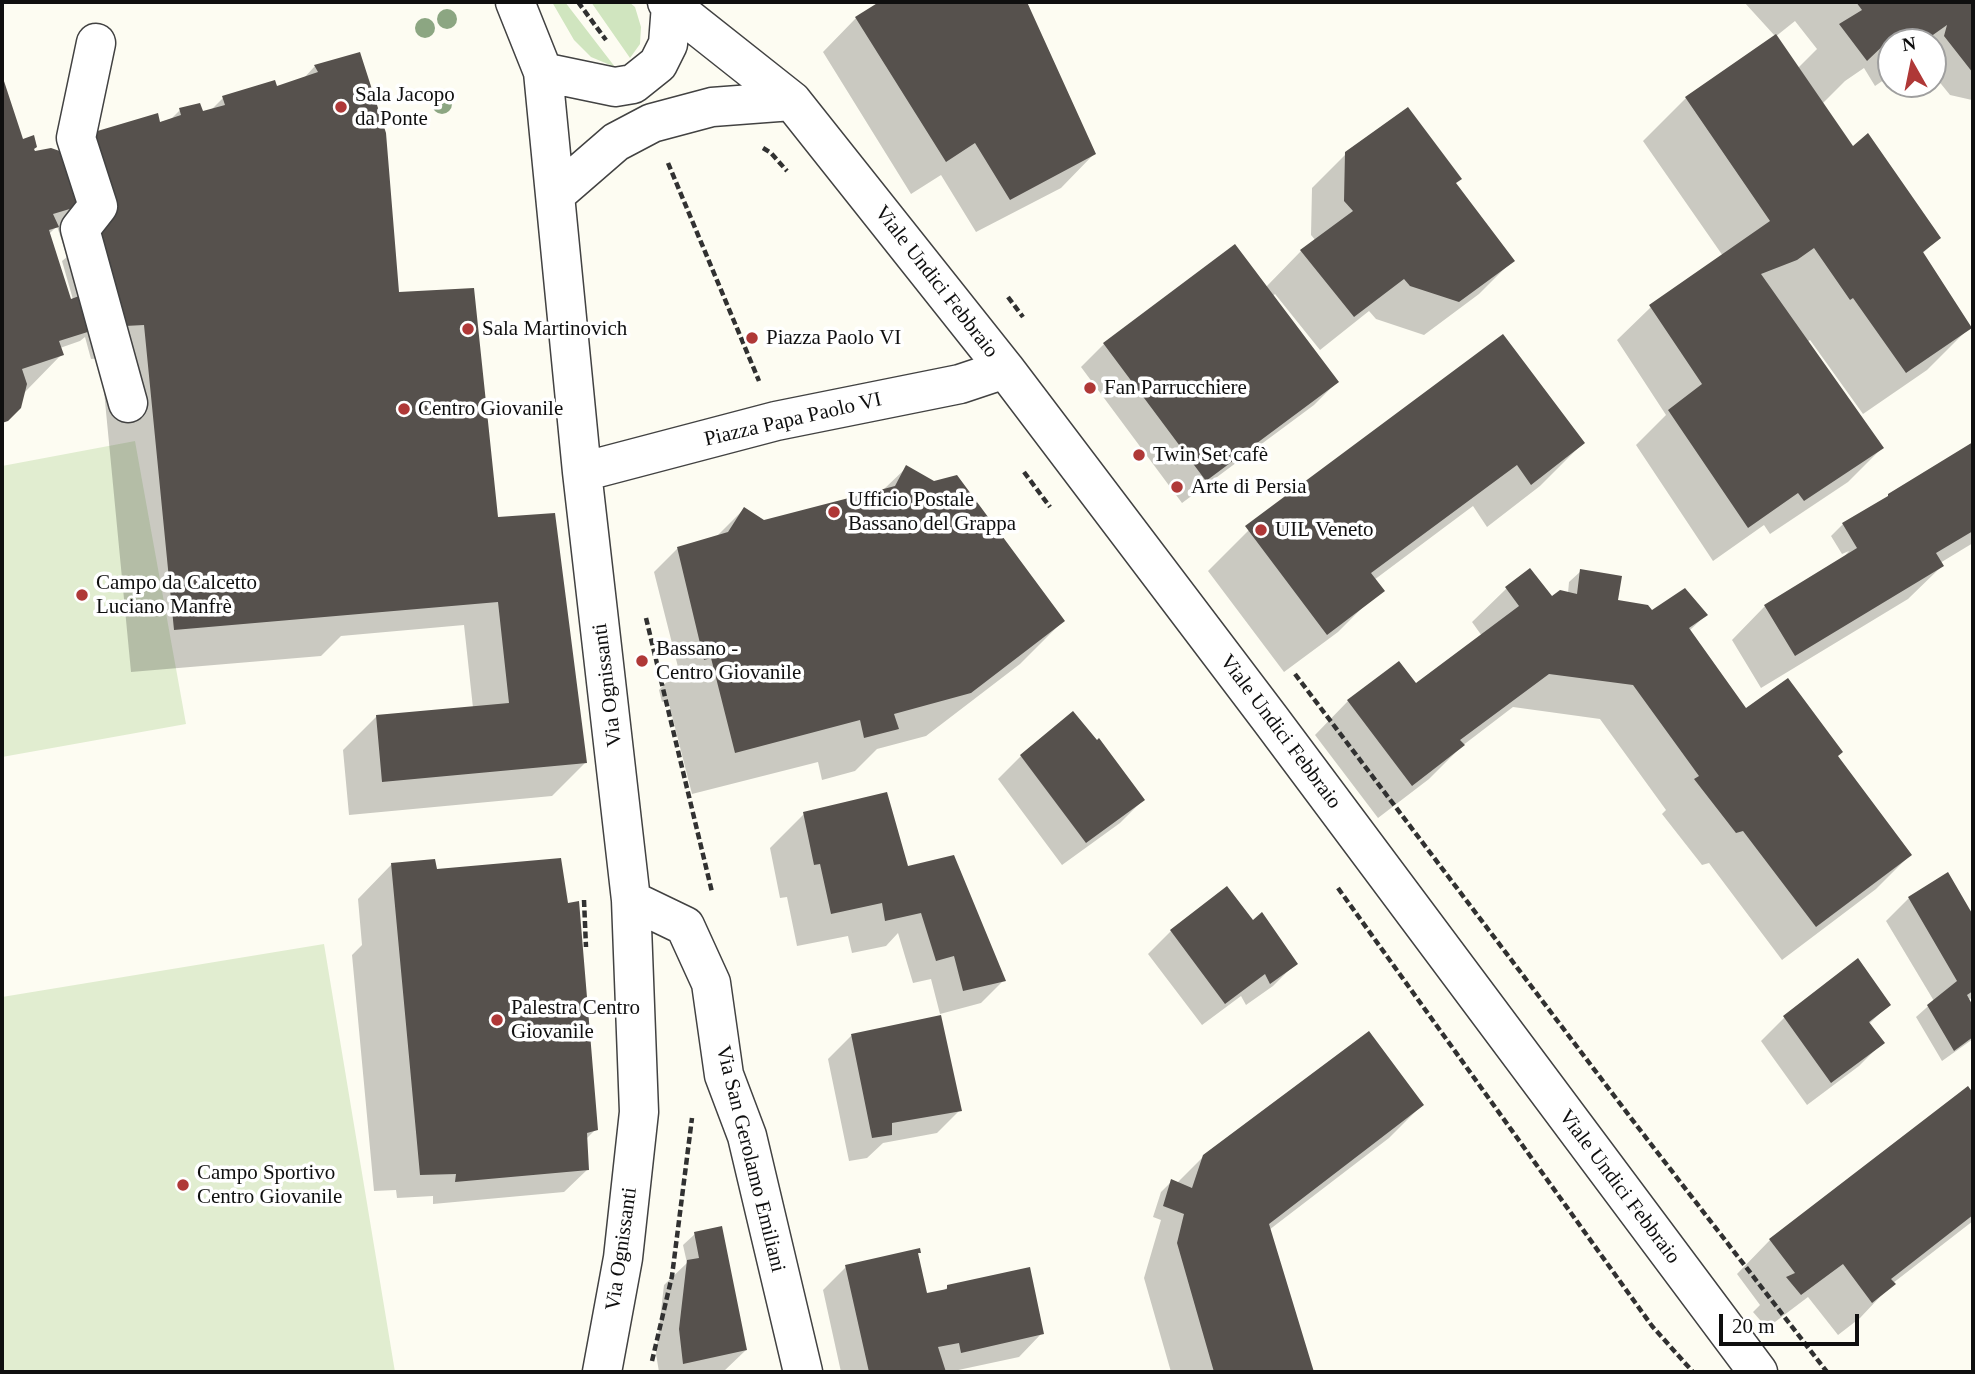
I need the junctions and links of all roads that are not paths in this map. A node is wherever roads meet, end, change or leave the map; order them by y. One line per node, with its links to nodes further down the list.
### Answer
1 (515, 2): 4 (street, Via Ognissanti)
2 (669, 3): 4 (street, Viale Undici Febbraio); 5 (street, Viale Undici Febbraio)
3 (96, 43): 8 (street)
4 (543, 72): 6 (street, Via Ognissanti)
5 (792, 101): 6 (street); 7 (street, Viale Undici Febbraio)
6 (556, 194): 9 (street, Via Ognissanti)
7 (1005, 369): 9 (street, Piazza Papa Paolo VI); 13 (street, Viale Undici Febbraio)
8 (128, 403)
9 (582, 472): 10 (street, Via Ognissanti)
10 (631, 900): 11 (street, Via Ognissanti); 12 (street, Via San Gerolamo Emiliani)
11 (601, 1372)
12 (803, 1372)
13 (1758, 1372)

